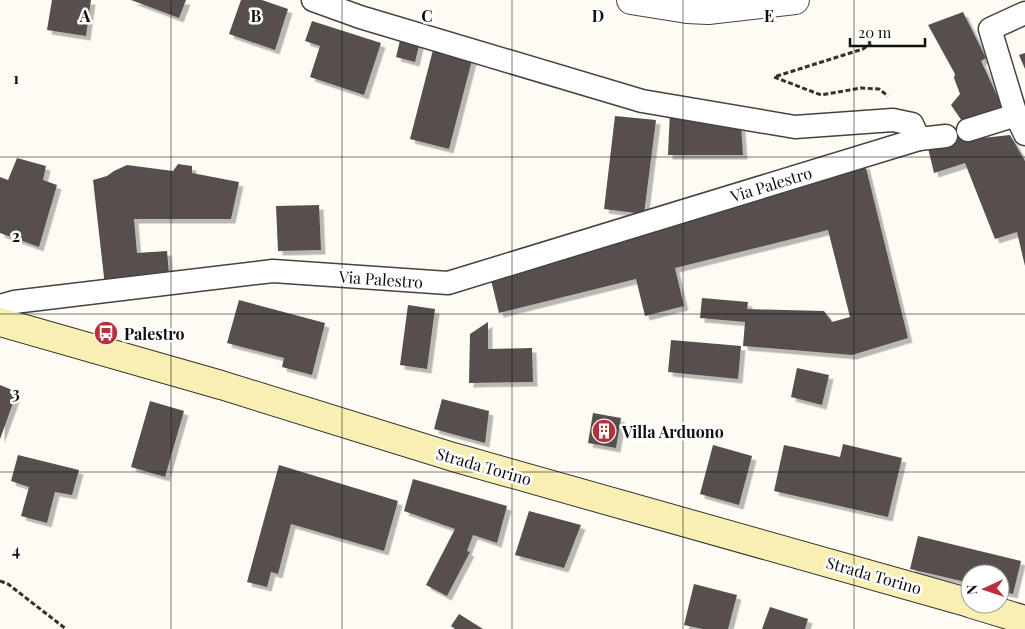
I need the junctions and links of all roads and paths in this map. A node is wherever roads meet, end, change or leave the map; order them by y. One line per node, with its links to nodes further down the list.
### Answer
1 (313, 0): 6 (street)
2 (631, 0): 3 (street)
3 (796, 0)
4 (1025, 13): 7 (street)
5 (867, 34): 6 (path)
6 (893, 120): 10 (street)
7 (1021, 125): 8 (street)
8 (968, 130)
9 (946, 136): 10 (street, Via Palestro)
10 (919, 139): 11 (street, Via Palestro)
11 (0, 306)
12 (0, 322): 14 (main road, Strada Torino)
13 (0, 581): 17 (path)
14 (960, 601)
15 (1005, 614): 16 (main road, Strada Torino)
16 (1025, 620)
17 (66, 629)

